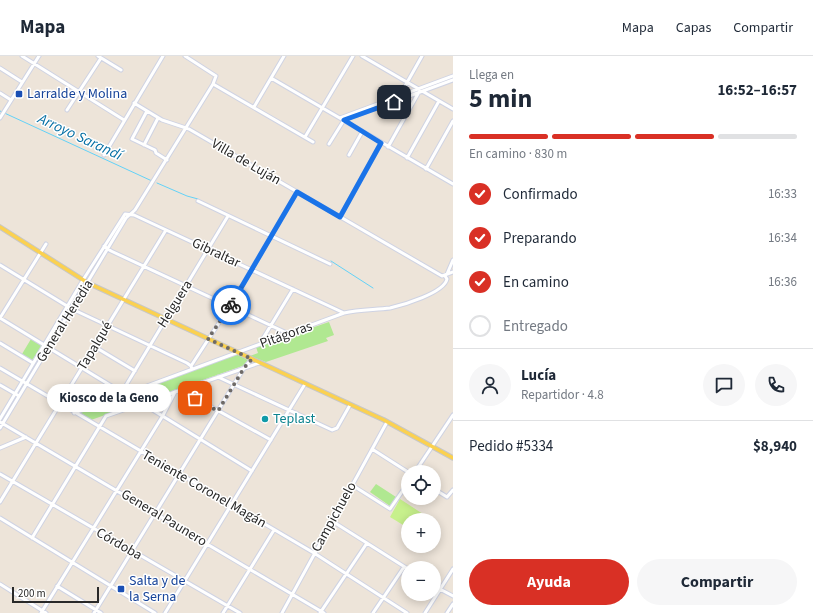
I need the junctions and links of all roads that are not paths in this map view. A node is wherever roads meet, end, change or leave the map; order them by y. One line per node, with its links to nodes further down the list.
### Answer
1 (22, 56): 10 (street)
2 (39, 56): 10 (street)
3 (163, 56): 25 (street)
4 (185, 56): 18 (street, General Heredia)
5 (284, 56): 14 (street)
6 (353, 56): 27 (street)
7 (362, 56): 17 (street)
8 (422, 56): 17 (street)
9 (99, 57): 12 (street); 20 (street)
10 (34, 64): 16 (street); 20 (street)
11 (0, 68): 16 (street)
12 (121, 70)
13 (453, 76): 19 (street)
14 (271, 78): 26 (street); 27 (street)
15 (453, 80): 19 (street)
16 (22, 82): 23 (street)
17 (406, 82): 19 (street); 22 (street)
18 (213, 84): 26 (street); 37 (street, General Heredia)
19 (419, 91): 22 (street); 24 (street); 35 (street); 44 (street)
20 (79, 92): 29 (street); 34 (street)
21 (0, 93): 23 (street)
22 (400, 95): 33 (street)
23 (11, 100): 31 (street)
24 (439, 101): 28 (street); 47 (street)
25 (134, 103): 30 (street, Villa de Luján); 34 (street)
26 (254, 107): 39 (street)
27 (323, 108): 33 (street); 39 (street)
28 (453, 109)
29 (67, 110)
30 (147, 111): 32 (street, Villa de Luján); 43 (street)
31 (0, 118)
32 (158, 118): 37 (street, Villa de Luján); 43 (street)
33 (340, 118): 35 (street)
34 (124, 120): 45 (street)
35 (344, 120): 38 (street); 42 (street)
36 (453, 122): 49 (street)
37 (186, 128): 48 (street, General Heredia); 51 (street, Villa de Luján)
38 (362, 132): 41 (street); 46 (street)
39 (305, 137): 40 (street)
40 (313, 142)
41 (381, 143): 44 (street); 55 (street)
42 (329, 144)
43 (144, 145): 48 (street)
44 (388, 147): 47 (street)
45 (104, 155)
46 (349, 155)
47 (407, 158): 49 (street)
48 (167, 160): 53 (street, General Heredia)
49 (426, 169): 50 (street)
50 (453, 183)
51 (297, 192): 55 (street, Villa de Luján); 58 (street)
52 (198, 201): 54 (street)
53 (132, 214): 57 (street, Gibraltar); 60 (street, General Heredia); 61 (street, General Heredia)
54 (228, 216): 58 (street); 62 (street, Helguera)
55 (340, 217): 70 (street, Villa de Luján)
56 (0, 227): 63 (main road)
57 (166, 230): 62 (street, Gibraltar); 67 (street, Tapalqué)
58 (271, 237): 65 (street); 68 (street)
59 (46, 244): 63 (street)
60 (104, 246): 61 (street); 72 (street, General Heredia)
61 (108, 249): 67 (street); 73 (street, General Heredia)
62 (209, 250): 68 (street, Gibraltar); 74 (street, Helguera)
63 (41, 253): 71 (street); 72 (main road)
64 (453, 260): 70 (street)
65 (330, 264)
66 (0, 265): 71 (street)
67 (145, 266): 74 (street); 76 (street, Tapalqué)
68 (251, 270): 75 (street, Gibraltar); 78 (street)
69 (453, 272): 70 (street)
70 (446, 275): 80 (street, Pitágoras)
71 (24, 280): 77 (street); 81 (street)
72 (83, 280): 73 (main road); 77 (street, General Heredia)
73 (88, 283): 76 (main road); 79 (street, General Heredia)
74 (187, 286): 78 (street); 82 (street, Helguera)
75 (293, 289): 80 (street, Gibraltar); 83 (street)
76 (124, 300): 82 (main road); 84 (street, Tapalqué)
77 (67, 306): 79 (street); 89 (street, General Heredia)
78 (230, 306): 83 (street); 86 (street)
79 (72, 309): 84 (street); 91 (street, General Heredia)
80 (344, 313): 85 (street, Pitágoras)
81 (0, 318): 89 (street)
82 (166, 319): 86 (main road); 90 (street, Helguera)
83 (271, 325): 85 (street); 88 (street)
84 (106, 326): 90 (street); 92 (street, Tapalqué)
85 (289, 334): 88 (street, Pitágoras)
86 (208, 339): 93 (main road); 97 (street)
87 (0, 343): 95 (street)
88 (262, 344): 93 (street, Pitágoras)
89 (44, 345): 91 (street); 95 (street, General Heredia)
90 (150, 346): 97 (street); 101 (street, Helguera)
91 (48, 347): 99 (street); 106 (street, General Heredia)
92 (95, 347): 99 (street, Tapalqué); 101 (street)
93 (237, 352): 94 (main road); 97 (street, Pitágoras)
94 (252, 359): 96 (main road); 100 (street)
95 (33, 363): 103 (street, General Heredia)
96 (259, 363): 100 (street); 104 (main road)
97 (191, 367): 110 (street, Pitágoras)
98 (0, 368): 103 (street, Teniente Coronel Magán)
99 (82, 368): 112 (street); 115 (street, Tapalqué)
100 (244, 368): 102 (street); 107 (street)
101 (135, 371): 110 (street, Helguera)
102 (218, 377): 107 (street); 108 (street)
103 (22, 382): 106 (street, Teniente Coronel Magán); 111 (street, General Heredia)
104 (306, 384): 116 (main road); 118 (street)
105 (0, 385): 111 (street)
106 (26, 385): 113 (street, General Heredia); 115 (street, Teniente Coronel Magán)
107 (234, 385): 117 (street); 118 (street)
108 (181, 390): 109 (street); 117 (street)
109 (175, 392): 114 (street); 121 (street)
110 (126, 393): 112 (street, Pitágoras)
111 (15, 394): 113 (street); 122 (street, General Heredia)
112 (121, 395): 119 (street, Pitágoras)
113 (19, 396): 122 (street, General Heredia)
114 (143, 404): 121 (street); 125 (street)
115 (60, 405): 119 (street, Teniente Coronel Magán); 129 (street, Tapalqué)
116 (350, 405): 118 (street); 123 (main road)
117 (218, 411): 127 (street); 128 (street)
118 (289, 411): 128 (street)
119 (74, 413): 125 (street, Teniente Coronel Magán)
120 (453, 415): 130 (street)
121 (162, 417): 127 (street); 133 (street)
122 (1, 421): 124 (street, General Heredia); 126 (street, General Paunero)
123 (387, 422): 130 (main road); 132 (street, Campichuelo)
124 (0, 428)
125 (99, 428): 133 (street, Teniente Coronel Magán); 136 (street)
126 (26, 438): 129 (street, General Paunero); 131 (street)
127 (201, 440): 138 (street); 140 (street)
128 (271, 440): 138 (street)
129 (36, 443): 136 (street, General Paunero); 141 (street, Tapalqué)
130 (432, 446): 134 (main road); 135 (street)
131 (0, 448)
132 (372, 449): 137 (street); 142 (street, Campichuelo)
133 (140, 451): 140 (street, Teniente Coronel Magán); 143 (street)
134 (453, 458)
135 (420, 465)
136 (77, 467): 143 (street, General Paunero); 148 (street)
137 (401, 468)
138 (252, 471): 149 (street)
139 (0, 474): 141 (street, Córdoba)
140 (180, 475): 149 (street, Teniente Coronel Magán); 150 (street)
141 (13, 481): 147 (street, Tapalqué); 148 (street, Córdoba)
142 (352, 485): 145 (street); 152 (street, Campichuelo)
143 (116, 489): 150 (street, General Paunero); 153 (street)
144 (453, 490): 146 (street)
145 (401, 493)
146 (441, 493)
147 (0, 502)
148 (52, 505): 153 (street, Córdoba); 155 (street)
149 (232, 505): 154 (street, Teniente Coronel Magán); 157 (street)
150 (156, 513): 157 (street, General Paunero); 158 (street)
151 (0, 518): 155 (street)
152 (332, 521): 156 (street); 159 (street, Campichuelo)
153 (92, 528): 158 (street, Córdoba); 160 (street)
154 (274, 530): 159 (street, Teniente Coronel Magán); 162 (street)
155 (32, 538): 160 (street)
156 (367, 543): 161 (street); 165 (street)
157 (208, 544): 162 (street, General Paunero); 166 (street)
158 (132, 552): 166 (street, Córdoba); 169 (street)
159 (314, 553): 165 (street, Teniente Coronel Magán); 173 (street, Campichuelo)
160 (72, 562): 168 (street); 169 (street)
161 (401, 565)
162 (250, 568): 173 (street, General Paunero); 178 (street)
163 (453, 569): 170 (street)
164 (401, 571): 175 (street)
165 (347, 574): 175 (street, Teniente Coronel Magán); 181 (street)
166 (184, 582): 178 (street, Córdoba); 185 (street)
167 (2, 585): 172 (street); 179 (street)
168 (57, 586): 179 (street); 180 (street)
169 (111, 586): 180 (street); 184 (street)
170 (441, 587)
171 (441, 590): 174 (street)
172 (0, 591)
173 (293, 593): 181 (street, General Paunero); 188 (street, Campichuelo)
174 (453, 596)
175 (383, 597): 189 (street); 190 (street, Teniente Coronel Magán)
176 (432, 601): 191 (street)
177 (453, 604): 192 (street)
178 (227, 607): 186 (street); 187 (street, Córdoba)
179 (42, 612): 182 (street)
180 (95, 612): 183 (street)
181 (322, 612)
182 (46, 613)
183 (101, 613)
184 (155, 613)
185 (165, 613)
186 (223, 613)
187 (240, 613)
188 (282, 613)
189 (373, 613)
190 (407, 613)
191 (425, 613)
192 (447, 613)

